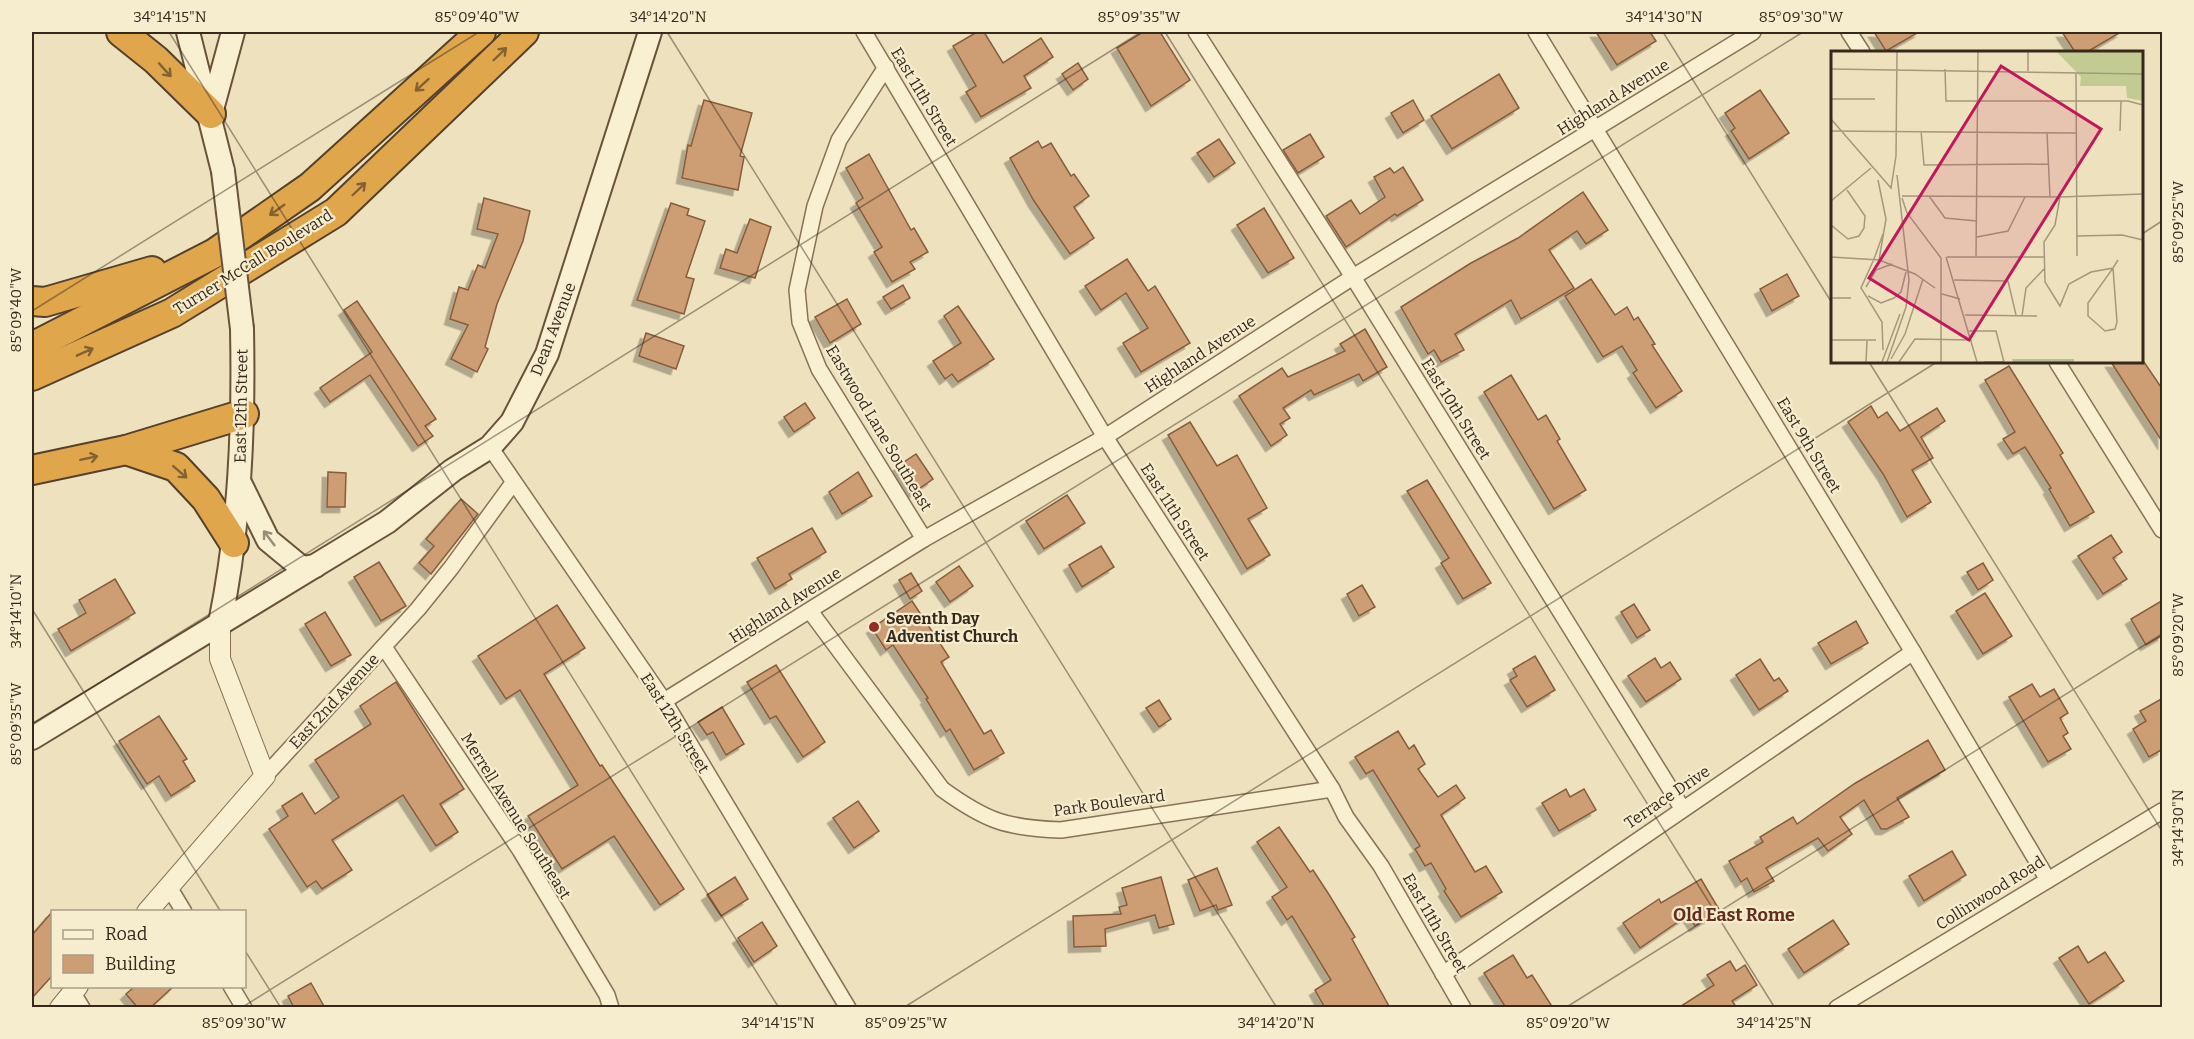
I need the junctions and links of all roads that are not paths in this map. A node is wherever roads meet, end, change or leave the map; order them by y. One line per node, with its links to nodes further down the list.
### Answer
1 (121, 32): 14 (highway, one-way to 14)
2 (188, 32): 14 (main road, East 12th Street)
3 (234, 32): 14 (main road)
4 (481, 32): 16 (highway, Turner McCall Boulevard, one-way to 16)
5 (524, 32): 21 (highway, Turner McCall Boulevard, one-way to 5)
6 (650, 32): 24 (main road, Dean Avenue)
7 (864, 32): 13 (street, East 11th Street)
8 (1196, 32): 17 (street, East 10th Street)
9 (1536, 32): 15 (street, East 9th Street)
10 (1754, 32): 15 (street, Highland Avenue)
11 (1849, 32): 12 (street)
12 (1861, 51)
13 (886, 68): 23 (street, East 11th Street); 30 (street, Eastwood Lane Southeast)
14 (210, 114): 22 (main road, East 12th Street, bridge)
15 (1595, 128): 17 (street, Highland Avenue); 36 (street, East 9th Street)
16 (215, 254): 18 (highway); 19 (highway, Turner McCall Boulevard)
17 (1353, 277): 23 (street, Highland Avenue); 41 (street, East 10th Street)
18 (32, 301)
19 (32, 347)
20 (2057, 363): 29 (street)
21 (32, 376)
22 (244, 414): 25 (highway); 27 (main road, East 12th Street)
23 (1105, 437): 30 (street, Highland Avenue); 40 (street, East 11th Street)
24 (490, 447): 28 (street, East 12th Street); 32 (main road, Dean Avenue)
25 (126, 450): 26 (highway, one-way to 25); 31 (highway, one-way to 31)
26 (32, 470)
27 (239, 481): 31 (main road, East 12th Street); 32 (main road, one-way to 27)
28 (513, 483): 35 (street, East 2nd Avenue); 37 (street, East 12th Street)
29 (2163, 530)
30 (924, 539): 33 (street, Highland Avenue)
31 (234, 543): 34 (main road, East 12th Street)
32 (315, 566): 34 (main road, Dean Avenue)
33 (810, 611): 37 (street, Highland Avenue); 40 (street, Park Boulevard)
34 (220, 623): 38 (main road, Dean Avenue); 39 (street, East 12th Street)
35 (384, 647): 39 (street, East 2nd Avenue); 52 (street, Merrell Avenue Southeast)
36 (1913, 652): 41 (street, Terrace Drive); 43 (street, East 9th Street)
37 (664, 701): 53 (street, East 12th Street)
38 (32, 738)
39 (265, 776): 44 (street, East 2nd Avenue)
40 (1332, 789): 47 (street, East 11th Street)
41 (1682, 808): 47 (street, Terrace Drive)
42 (2163, 811): 43 (street, Collinwood Road)
43 (2048, 880): 55 (street, Collinwood Road)
44 (169, 887): 45 (street, East 2nd Avenue); 46 (street)
45 (149, 910)
46 (183, 910)
47 (1443, 974): 54 (street, East 11th Street)
48 (232, 988): 51 (street)
49 (78, 996): 50 (street)
50 (60, 1008)
51 (244, 1008)
52 (611, 1008)
53 (848, 1008)
54 (1463, 1008)
55 (1838, 1008)

